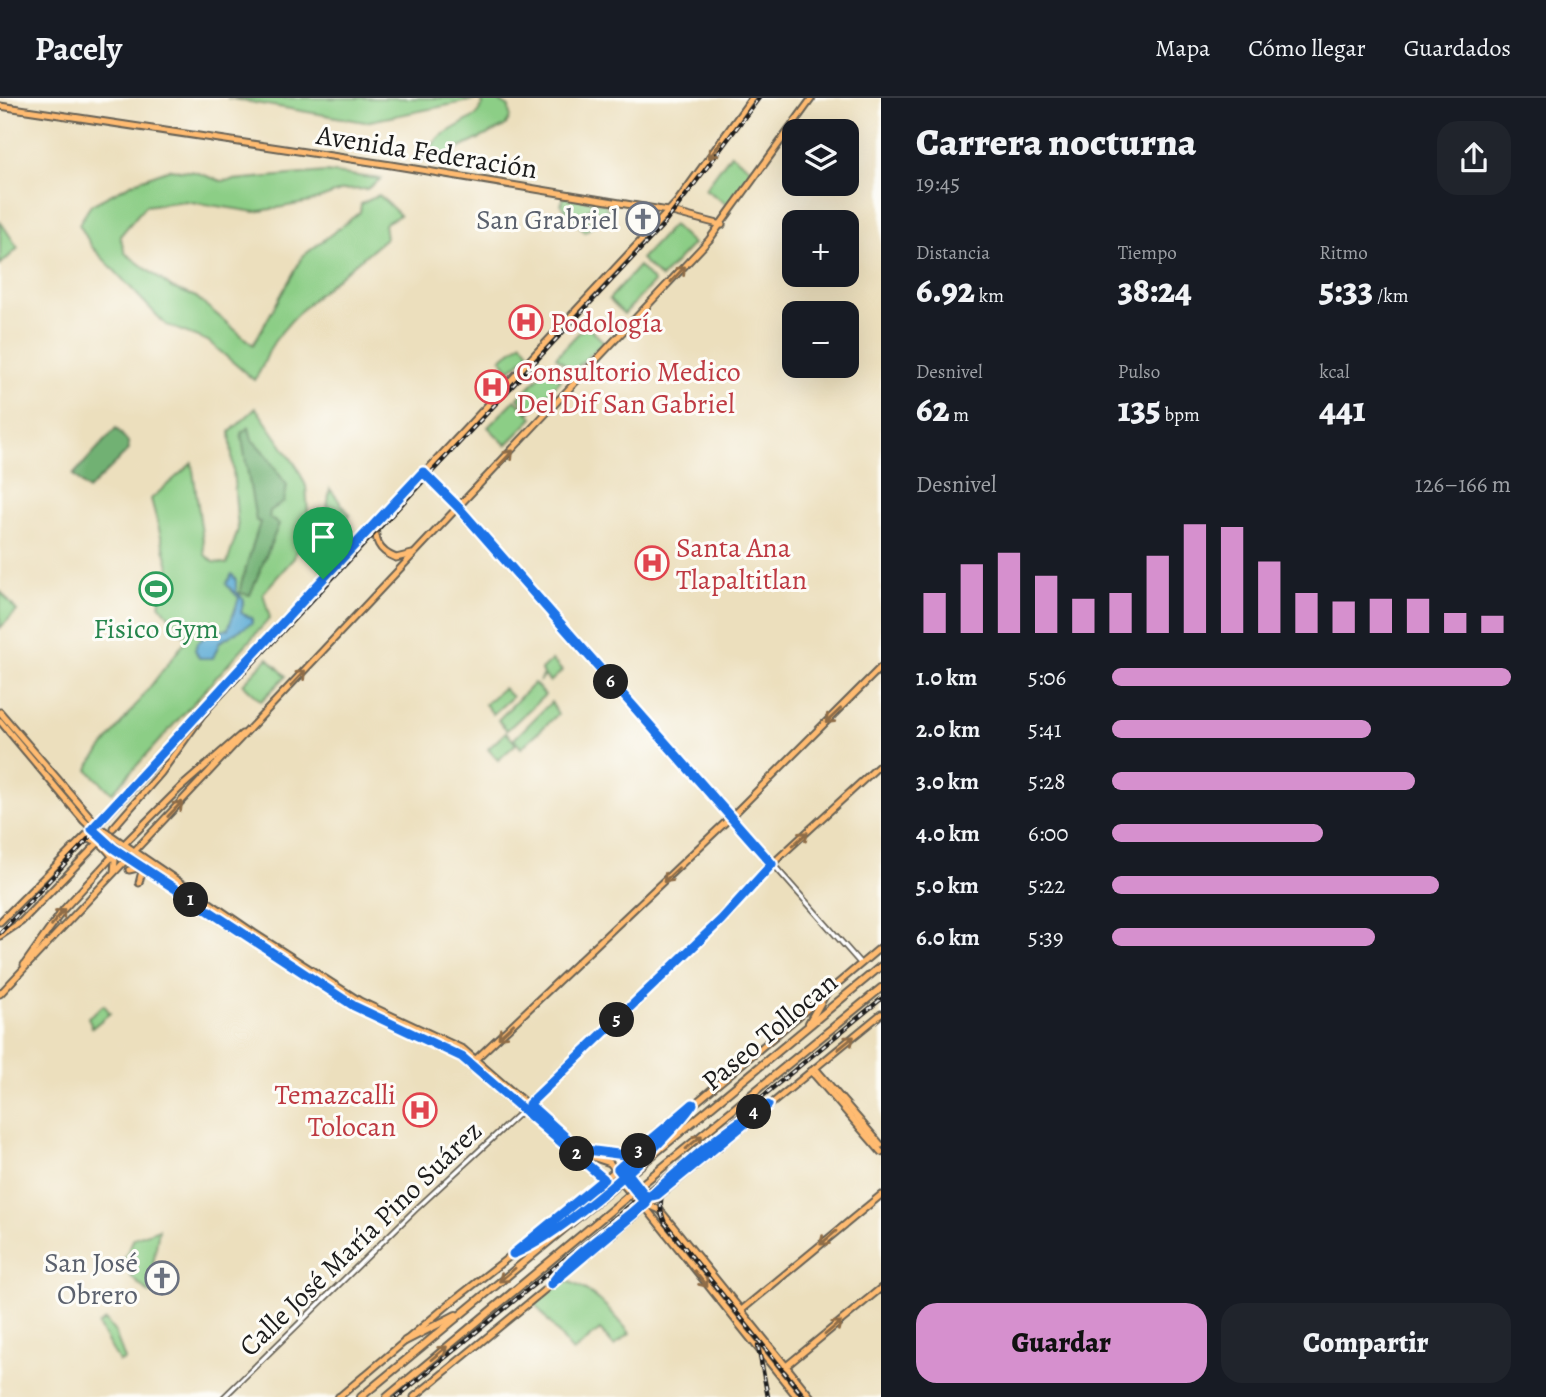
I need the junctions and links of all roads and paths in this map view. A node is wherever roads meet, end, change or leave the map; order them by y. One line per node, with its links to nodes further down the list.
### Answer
1 (752, 98): 4 (main road, one-way to 4)
2 (812, 98): 5 (main road)
3 (0, 106): 4 (main road, Avenida Federación)
4 (668, 211): 5 (main road, Avenida Federación); 6 (main road)
5 (722, 225): 7 (main road, one-way to 5)
6 (423, 472): 7 (street); 8 (main road)
7 (459, 508): 9 (main road); 17 (street)
8 (376, 522): 9 (main road); 11 (main road)
9 (420, 550): 14 (main road, one-way to 9)
10 (881, 667): 17 (main road, one-way to 17)
11 (217, 693): 16 (main road); 20 (main road)
12 (0, 712): 18 (main road)
13 (0, 721): 18 (main road)
14 (251, 728): 22 (main road, one-way to 14); 24 (main road)
15 (881, 764): 30 (main road, Calle José María Pino Suárez, one-way to 15)
16 (119, 799): 18 (main road); 19 (main road)
17 (731, 817): 30 (street); 47 (main road, one-way to 47)
18 (87, 820): 19 (main road); 21 (main road)
19 (94, 827): 21 (main road); 26 (main road); 27 (main road)
20 (113, 828)
21 (85, 835): 23 (main road)
22 (146, 839): 26 (main road); 29 (main road)
23 (79, 841): 34 (main road); 36 (main road)
24 (127, 842)
25 (97, 844): 37 (main road)
26 (134, 852): 27 (main road); 29 (main road)
27 (128, 858): 31 (main road); 34 (main road)
28 (110, 859): 41 (main road, one-way to 28)
29 (149, 862): 47 (main road)
30 (772, 864): 39 (street); 50 (main road, Calle José María Pino Suárez)
31 (142, 867): 32 (main road); 33 (main road)
32 (129, 870)
33 (148, 871): 35 (main road); 48 (main road)
34 (114, 872): 41 (main road)
35 (139, 883)
36 (0, 922)
37 (0, 936)
38 (881, 947): 39 (main road)
39 (861, 964): 43 (main road)
40 (881, 966): 46 (highway, Paseo Tollocan)
41 (19, 974): 44 (main road)
42 (881, 988): 82 (highway, Paseo Tollocan, one-way to 42, bridge)
43 (827, 991): 46 (highway); 51 (main road)
44 (0, 994)
45 (881, 1014): 49 (main road, one-way to 45)
46 (807, 1027): 61 (highway, Paseo Tollocan)
47 (476, 1059): 48 (main road); 50 (main road)
48 (471, 1064): 53 (main road)
49 (813, 1070): 52 (main road); 54 (main road); 55 (main road)
50 (529, 1104): 53 (main road, Calle José María Pino Suárez); 57 (main road)
51 (693, 1104): 58 (main road); 61 (main road)
52 (768, 1105): 64 (main road); 72 (main road, bridge)
53 (524, 1110): 56 (main road); 79 (street, Calle José María Pino Suárez)
54 (881, 1145)
55 (881, 1152)
56 (578, 1154): 60 (main road); 62 (main road)
57 (602, 1154): 58 (main road); 60 (main road)
58 (633, 1156): 59 (main road)
59 (625, 1162): 60 (main road); 65 (main road)
60 (617, 1169): 62 (main road); 67 (main road)
61 (630, 1171): 63 (highway, Paseo Tollocan, bridge)
62 (605, 1178): 69 (main road); 71 (main road)
63 (615, 1184): 71 (main road); 74 (highway, Paseo Tollocan, one-way to 74)
64 (663, 1190): 65 (main road); 68 (main road)
65 (657, 1195): 67 (main road)
66 (881, 1195): 75 (main road, one-way to 75)
67 (646, 1205): 68 (main road); 69 (main road); 70 (main road)
68 (660, 1210): 75 (main road)
69 (634, 1215): 70 (main road); 72 (main road)
70 (650, 1216): 76 (main road, one-way to 76)
71 (513, 1254): 77 (main road)
72 (551, 1284): 83 (main road)
73 (881, 1288): 78 (main road, one-way to 73)
74 (467, 1309): 77 (highway); 81 (highway, Paseo Tollocan)
75 (741, 1311): 76 (main road); 78 (main road)
76 (733, 1317): 84 (main road)
77 (405, 1340): 80 (main road)
78 (785, 1367): 85 (main road)
79 (225, 1397)
80 (340, 1397)
81 (361, 1397)
82 (387, 1397)
83 (414, 1397)
84 (797, 1397)
85 (810, 1397)

